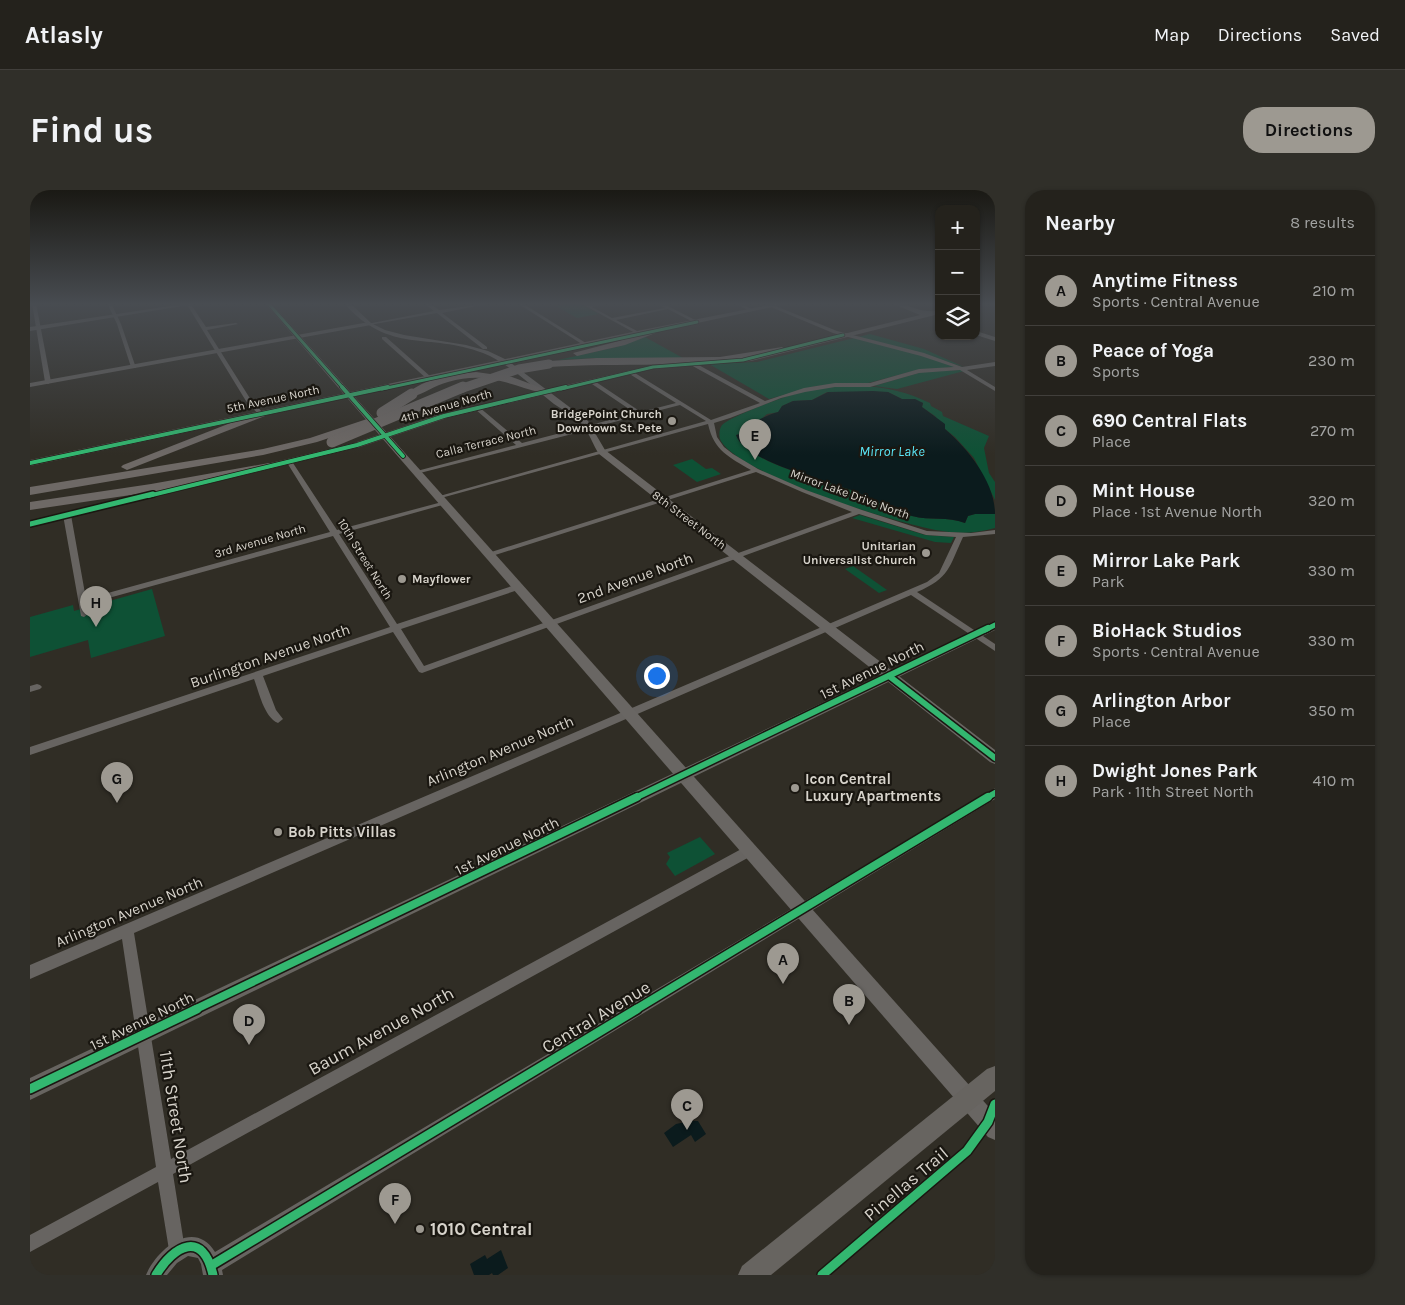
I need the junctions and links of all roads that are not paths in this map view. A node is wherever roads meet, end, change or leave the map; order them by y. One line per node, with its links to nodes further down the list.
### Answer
1 (43, 354): 23 (street)
2 (129, 354): 17 (street)
3 (205, 354): 17 (street)
4 (221, 354): 31 (street)
5 (312, 354): 27 (main road)
6 (402, 354): 21 (street)
7 (485, 354): 13 (main road, 8th Street North)
8 (544, 354): 13 (main road, 5th Avenue North)
9 (581, 354): 14 (highway)
10 (759, 354): 14 (highway)
11 (767, 354): 15 (main road, 4th Avenue North)
12 (920, 354): 18 (street)
13 (504, 362): 21 (main road, 5th Avenue North); 26 (main road, 8th Street North)
14 (546, 362): 33 (highway, bridge); 37 (highway, bridge)
15 (691, 364): 19 (main road, 4th Avenue North); 28 (street)
16 (995, 365): 18 (street); 20 (street)
17 (134, 367): 23 (street)
18 (961, 368): 20 (street); 28 (street)
19 (630, 372): 22 (main road, 4th Avenue North); 29 (street)
20 (973, 374): 25 (street)
21 (429, 378): 27 (main road, 5th Avenue North)
22 (591, 381): 26 (main road, 4th Avenue North); 32 (street)
23 (48, 382): 24 (street)
24 (30, 385)
25 (995, 389)
26 (543, 391): 30 (main road, 4th Avenue North); 33 (highway, bridge); 35 (main road, 8th Street North)
27 (348, 395): 31 (main road, 5th Avenue North); 36 (main road)
28 (765, 403): 34 (street)
29 (682, 404): 32 (street, Calla Terrace North); 34 (street)
30 (477, 408): 36 (main road, 4th Avenue North); 38 (street)
31 (261, 414): 41 (main road, 5th Avenue North); 45 (highway)
32 (640, 414): 35 (street, Calla Terrace North)
33 (366, 422): 37 (highway)
34 (711, 422): 39 (street, 3rd Avenue North); 43 (street, Mirror Lake Drive North)
35 (590, 428): 38 (street, Calla Terrace North); 39 (main road, 8th Street North)
36 (384, 436): 40 (main road, 4th Avenue North); 44 (main road)
37 (328, 439): 45 (highway); 46 (highway)
38 (520, 445): 44 (street, Calla Terrace North)
39 (602, 452): 47 (street, 3rd Avenue North); 48 (main road, 8th Street North)
40 (289, 461): 42 (main road, 4th Avenue North); 54 (street, 10th Street North)
41 (30, 463)
42 (269, 466): 49 (highway); 51 (main road, 4th Avenue North)
43 (756, 470): 48 (street); 50 (street, Mirror Lake Drive North)
44 (416, 472): 47 (main road)
45 (30, 489)
46 (30, 498)
47 (441, 500): 54 (street, 3rd Avenue North); 56 (main road)
48 (662, 500): 56 (street); 57 (main road, 8th Street North)
49 (30, 506)
50 (859, 512): 55 (street, Mirror Lake Drive North); 57 (street, 2nd Avenue North)
51 (67, 515): 52 (main road, 4th Avenue North); 60 (street)
52 (30, 524)
53 (995, 532): 55 (street, Mirror Lake Drive North)
54 (335, 533): 60 (street, 3rd Avenue North); 64 (street, 10th Street North)
55 (960, 535): 59 (street, Arlington Avenue North)
56 (489, 554): 58 (main road)
57 (736, 556): 62 (street, 2nd Avenue North); 65 (main road, 8th Street North)
58 (518, 587): 62 (main road); 64 (street, Burlington Avenue North)
59 (911, 592): 65 (street, Arlington Avenue North); 66 (street)
60 (82, 604): 61 (street)
61 (84, 614)
62 (550, 624): 68 (street, 2nd Avenue North); 71 (main road)
63 (995, 625): 66 (main road, 1st Avenue North)
64 (395, 628): 68 (street, 10th Street North); 69 (street, Burlington Avenue North)
65 (828, 628): 70 (main road, 8th Street North); 71 (street, Arlington Avenue North)
66 (975, 635): 67 (street); 70 (main road, 1st Avenue North)
67 (995, 648)
68 (422, 670)
69 (258, 674): 72 (street); 73 (street, Burlington Avenue North)
70 (890, 676): 74 (main road, 8th Street North); 75 (main road, 1st Avenue North)
71 (629, 714): 75 (main road); 79 (street, Arlington Avenue North)
72 (278, 719)
73 (30, 751)
74 (995, 758)
75 (683, 775): 77 (main road); 81 (main road, 1st Avenue North)
76 (995, 793): 78 (street, Central Avenue)
77 (749, 851): 78 (main road); 86 (street, Baum Avenue North)
78 (802, 910): 84 (main road); 89 (street, Central Avenue)
79 (127, 930): 80 (street, Arlington Avenue North); 81 (street, 11th Street North)
80 (30, 972)
81 (143, 1034): 83 (main road, 1st Avenue North); 86 (street, 11th Street North)
82 (995, 1077): 84 (main road)
83 (30, 1089)
84 (968, 1099): 85 (main road); 91 (main road)
85 (995, 1130)
86 (164, 1171): 87 (street, Baum Avenue North); 88 (street, 11th Street North)
87 (30, 1244)
88 (177, 1250): 89 (street); 90 (street)
89 (212, 1270)
90 (156, 1275)
91 (751, 1275)

